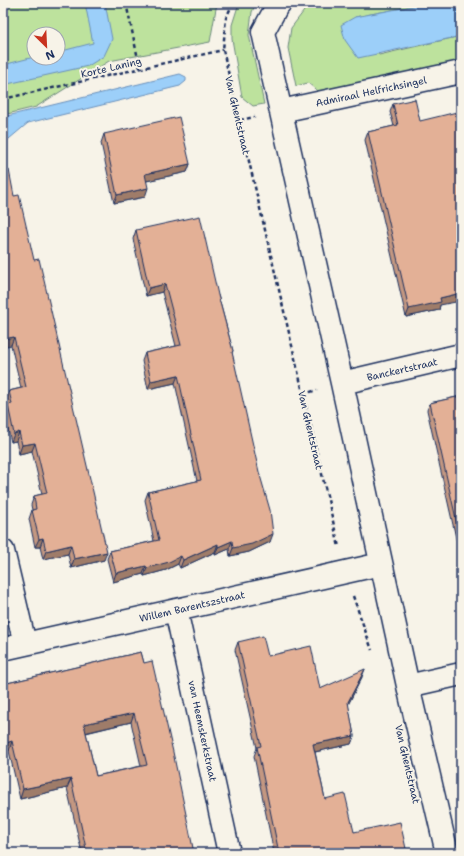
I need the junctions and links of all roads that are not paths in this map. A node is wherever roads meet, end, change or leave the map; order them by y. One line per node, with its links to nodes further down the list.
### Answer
1 (280, 3): 3 (street, Van Ghentstraat)
2 (461, 72): 3 (street, Admiraal Helfrichsingel)
3 (281, 111): 5 (street, Van Ghentstraat)
4 (461, 355): 5 (street, Banckertstraat)
5 (342, 383): 7 (street, Van Ghentstraat)
6 (3, 551): 9 (street)
7 (381, 564): 8 (street, Willem Barentszstraat); 12 (street, Van Ghentstraat)
8 (176, 610): 9 (street, Willem Barentszstraat); 13 (street, van Heemskerkstraat)
9 (25, 644): 10 (street, Willem Barentszstraat)
10 (3, 649)
11 (461, 674): 12 (street)
12 (408, 686): 14 (street, Van Ghentstraat)
13 (230, 853)
14 (447, 853)

